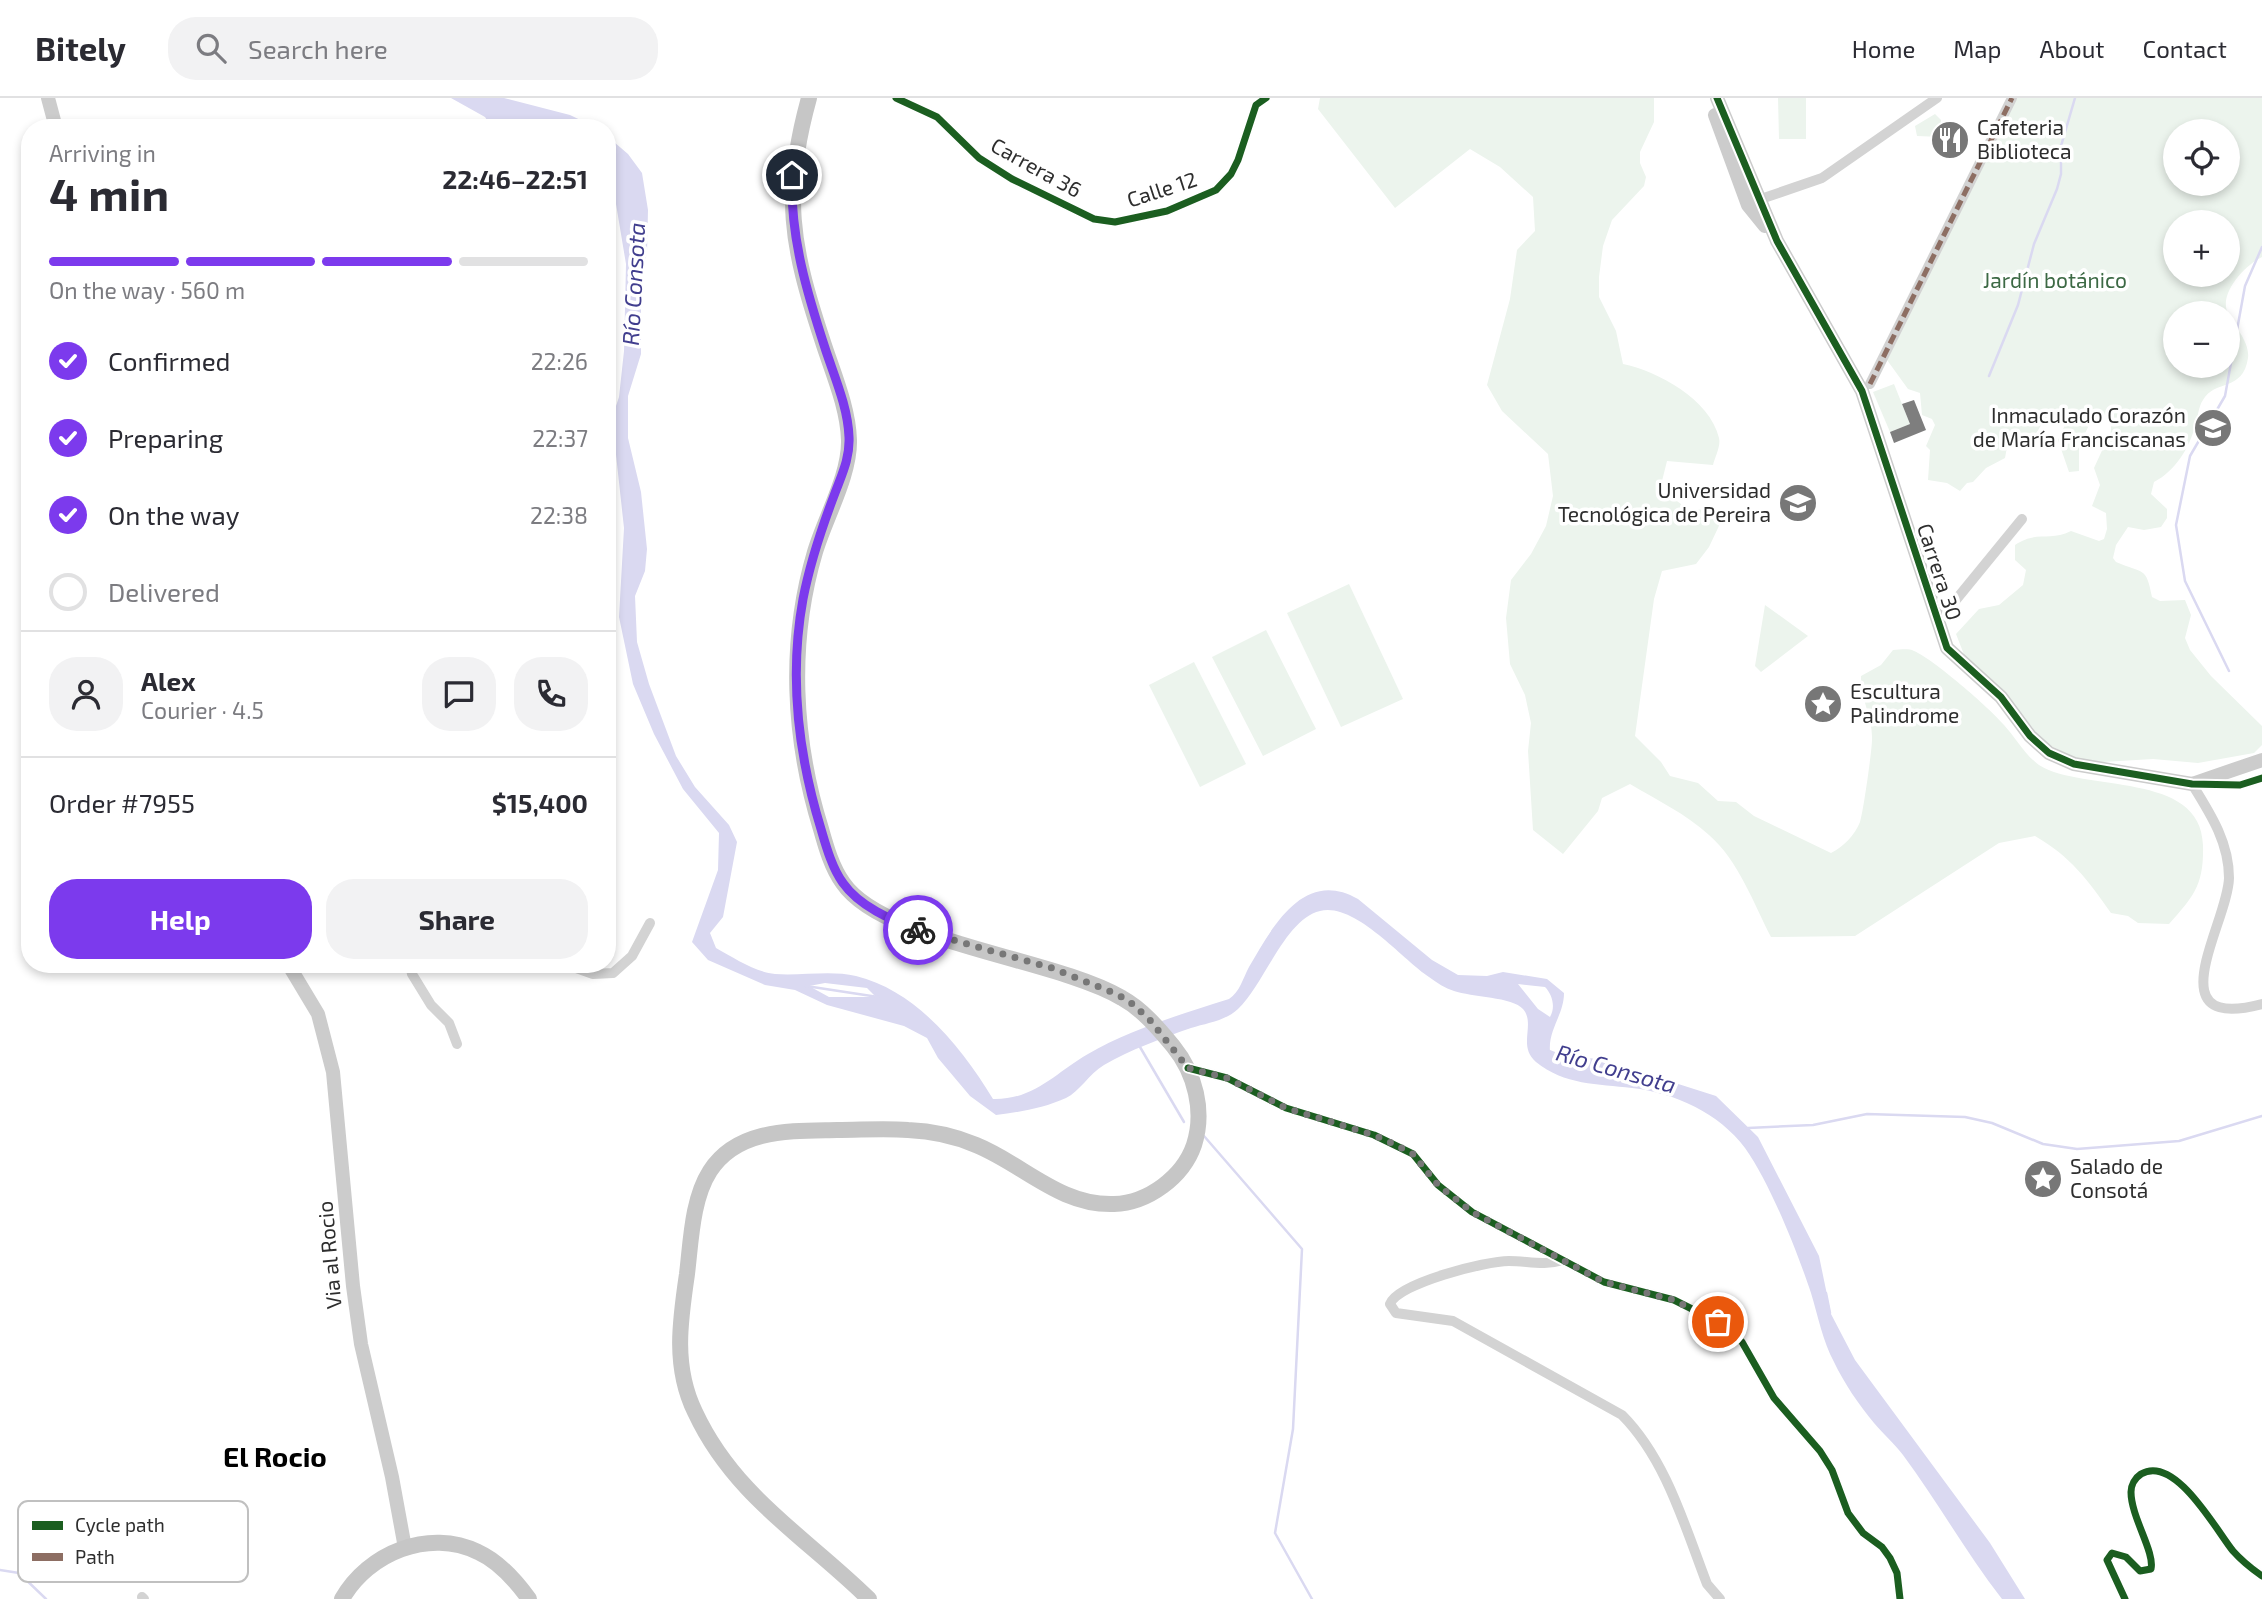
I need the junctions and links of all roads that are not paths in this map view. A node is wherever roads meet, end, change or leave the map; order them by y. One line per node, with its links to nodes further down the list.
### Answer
1 (48, 98): 8 (street)
2 (809, 98): 25 (main road)
3 (896, 98): 10 (street, Carrera 36)
4 (1266, 98): 10 (street, Calle 12)
5 (1714, 98): 9 (street, Carrera 30)
6 (1937, 98): 9 (street)
7 (2012, 98): 11 (street)
8 (54, 119)
9 (1753, 202): 13 (street, Carrera 30)
10 (1094, 219)
11 (1870, 384)
12 (2022, 520): 13 (street)
13 (1937, 623): 16 (street, Carrera 30)
14 (2262, 760): 16 (street)
15 (2262, 778): 16 (street)
16 (2192, 784): 23 (street)
17 (650, 923): 18 (street)
18 (616, 970)
19 (293, 973): 27 (street, Via al Rocio)
20 (412, 973): 24 (street)
21 (590, 973): 22 (street)
22 (613, 973)
23 (2262, 1004)
24 (457, 1044)
25 (1188, 1068): 26 (street); 31 (main road)
26 (1563, 1261): 32 (street); 33 (street)
27 (405, 1548): 29 (main road); 30 (main road)
28 (2262, 1576): 34 (street)
29 (342, 1599)
30 (529, 1599)
31 (869, 1599)
32 (1720, 1599)
33 (1899, 1599)
34 (2125, 1599)

